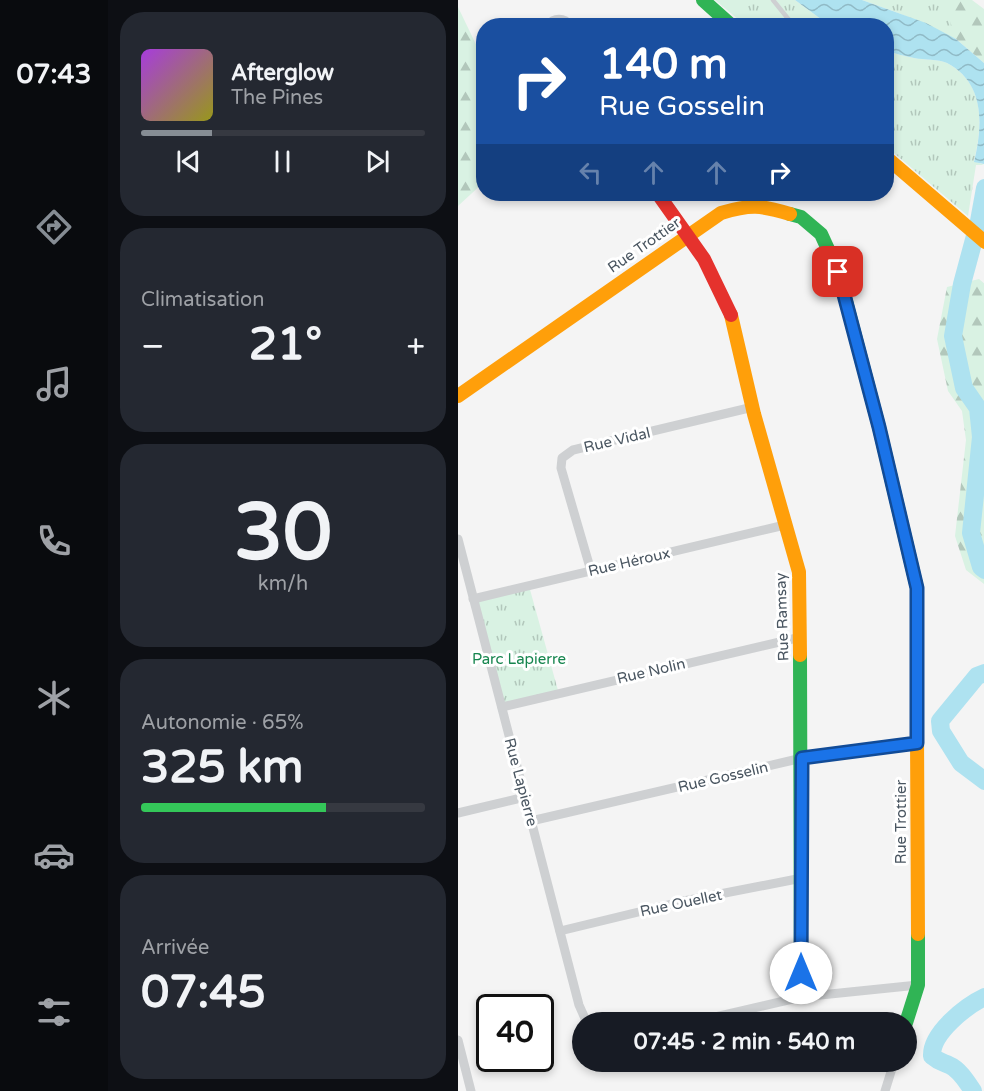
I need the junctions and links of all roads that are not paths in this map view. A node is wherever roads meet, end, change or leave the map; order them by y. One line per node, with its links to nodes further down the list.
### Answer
1 (703, 0): 3 (street)
2 (773, 0): 4 (lane)
3 (723, 18)
4 (786, 18)
5 (894, 164): 8 (street)
6 (663, 201): 7 (street, Rue Ramsay)
7 (688, 234): 9 (street, Rue Trottier); 10 (street, Rue Ramsay); 17 (street, Rue Trottier)
8 (984, 242)
9 (458, 396)
10 (753, 407): 11 (street, Rue Ramsay); 13 (street, Rue Vidal)
11 (785, 525): 13 (street, Rue Héroux); 15 (street, Rue Ramsay)
12 (458, 539): 14 (street, Rue Lapierre)
13 (591, 571): 14 (street, Rue Héroux)
14 (473, 598): 16 (street, Rue Lapierre)
15 (801, 636): 16 (street, Rue Nolin); 18 (street, Rue Ramsay)
16 (502, 707): 19 (street, Rue Lapierre)
17 (917, 743): 18 (street, Rue Gosselin); 24 (street, Rue Trottier)
18 (802, 758): 21 (street, Rue Gosselin); 22 (street, Rue Ramsay)
19 (525, 798): 20 (street); 21 (street, Rue Lapierre)
20 (458, 813)
21 (531, 821): 23 (street, Rue Lapierre)
22 (802, 878): 23 (street, Rue Ouellet); 25 (street, Rue Ramsay)
23 (560, 931): 26 (street, Rue Lapierre)
24 (918, 985): 25 (street); 28 (street, Rue Trottier)
25 (801, 997): 27 (street)
26 (582, 1012)
27 (736, 1012)
28 (909, 1012)
29 (458, 1040): 31 (street)
30 (891, 1072): 32 (street)
31 (471, 1091)
32 (885, 1091)

